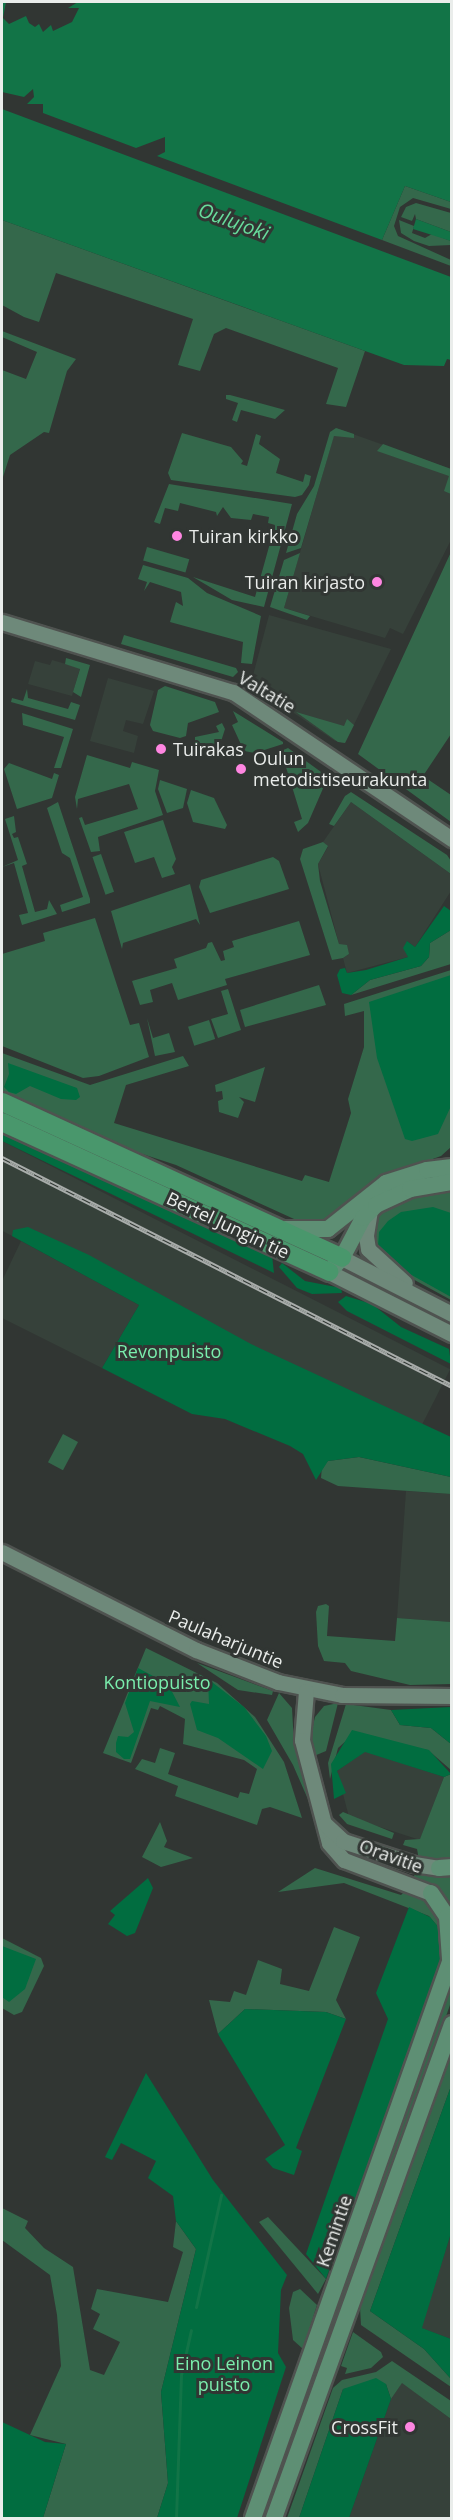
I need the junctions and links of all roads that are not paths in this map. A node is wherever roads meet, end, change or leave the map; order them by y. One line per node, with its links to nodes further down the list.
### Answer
1 (2, 622): 2 (street, Valtatie)
2 (452, 839)
3 (2, 1102): 11 (highway, Bertel Jungin tie)
4 (2, 1122): 13 (highway, Bertel Jungin tie)
5 (452, 1154): 7 (main road)
6 (452, 1167): 7 (main road)
7 (428, 1177): 8 (main road); 9 (main road); 10 (main road)
8 (452, 1182)
9 (452, 1189)
10 (366, 1207): 11 (main road); 12 (main road); 14 (street)
11 (278, 1228): 12 (highway, Bertel Jungin tie)
12 (338, 1256): 13 (main road); 14 (street, Bertel Jungin tie)
13 (329, 1272): 16 (street, Bertel Jungin tie)
14 (425, 1301): 15 (street, Bertel Jungin tie)
15 (452, 1314)
16 (452, 1334)
17 (2, 1552): 18 (street, Paulaharjuntie)
18 (306, 1690): 19 (street, Paulaharjuntie); 20 (street, Oravitie)
19 (452, 1696)
20 (323, 1822): 21 (street, Oravitie); 22 (street, Oravitie)
21 (445, 1867)
22 (431, 1893): 23 (main road)
23 (451, 1957): 25 (main road, Kemintie)
24 (452, 2024): 26 (main road)
25 (253, 2518)
26 (274, 2518)

